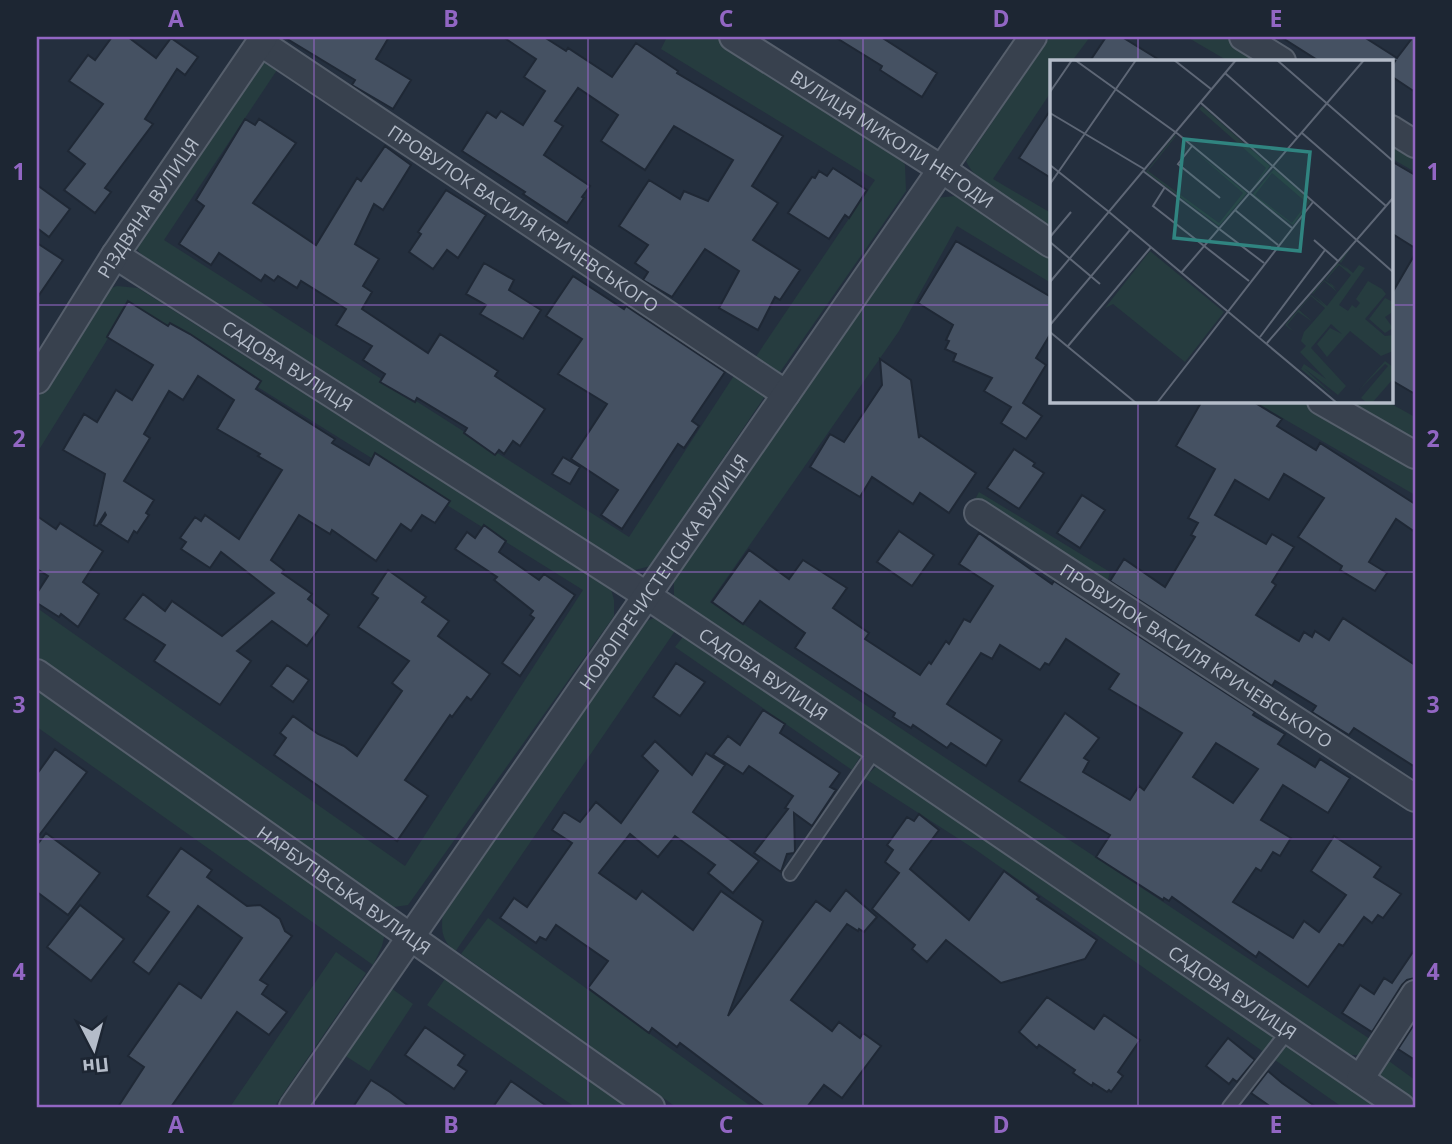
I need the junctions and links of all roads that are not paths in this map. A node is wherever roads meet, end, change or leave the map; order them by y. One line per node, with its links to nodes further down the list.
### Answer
1 (733, 37): 8 (street, ВУЛИЦЯ МИКОЛИ НЕГОДИ)
2 (1033, 37): 8 (street, НОВОПРЕЧИСТЕНСЬКА ВУЛИЦЯ)
3 (1243, 37): 5 (street)
4 (262, 39): 10 (street, РІЗДВЯНА ВУЛИЦЯ); 12 (street, ПРОВУЛОК ВАСИЛЯ КРИЧЕВСЬКОГО)
5 (1280, 60)
6 (1392, 129): 7 (street)
7 (1415, 144)
8 (943, 170): 9 (street, ВУЛИЦЯ МИКОЛИ НЕГОДИ); 12 (street, НОВОПРЕЧИСТЕНСЬКА ВУЛИЦЯ)
9 (1050, 243)
10 (115, 255): 11 (street, РІЗДВЯНА ВУЛИЦЯ); 16 (street, САДОВА ВУЛИЦЯ)
11 (37, 380)
12 (786, 394): 16 (street, НОВОПРЕЧИСТЕНСЬКА ВУЛИЦЯ)
13 (1323, 402): 14 (street)
14 (1415, 455)
15 (978, 513): 19 (street, ПРОВУЛОК ВАСИЛЯ КРИЧЕВСЬКОГО)
16 (646, 595): 18 (street, САДОВА ВУЛИЦЯ); 21 (street, НОВОПРЕЧИСТЕНСЬКА ВУЛИЦЯ)
17 (37, 673): 21 (street, НАРБУТІВСЬКА ВУЛИЦЯ)
18 (876, 749): 20 (lane); 23 (street, САДОВА ВУЛИЦЯ)
19 (1415, 798)
20 (790, 874)
21 (409, 937): 25 (street, НОВОПРЕЧИСТЕНСЬКА ВУЛИЦЯ); 26 (street, НАРБУТІВСЬКА ВУЛИЦЯ)
22 (1415, 995): 24 (street)
23 (1289, 1030): 24 (street, САДОВА ВУЛИЦЯ); 27 (lane)
24 (1360, 1079): 28 (street, САДОВА ВУЛИЦЯ)
25 (293, 1107)
26 (651, 1107)
27 (1229, 1107)
28 (1401, 1107)

